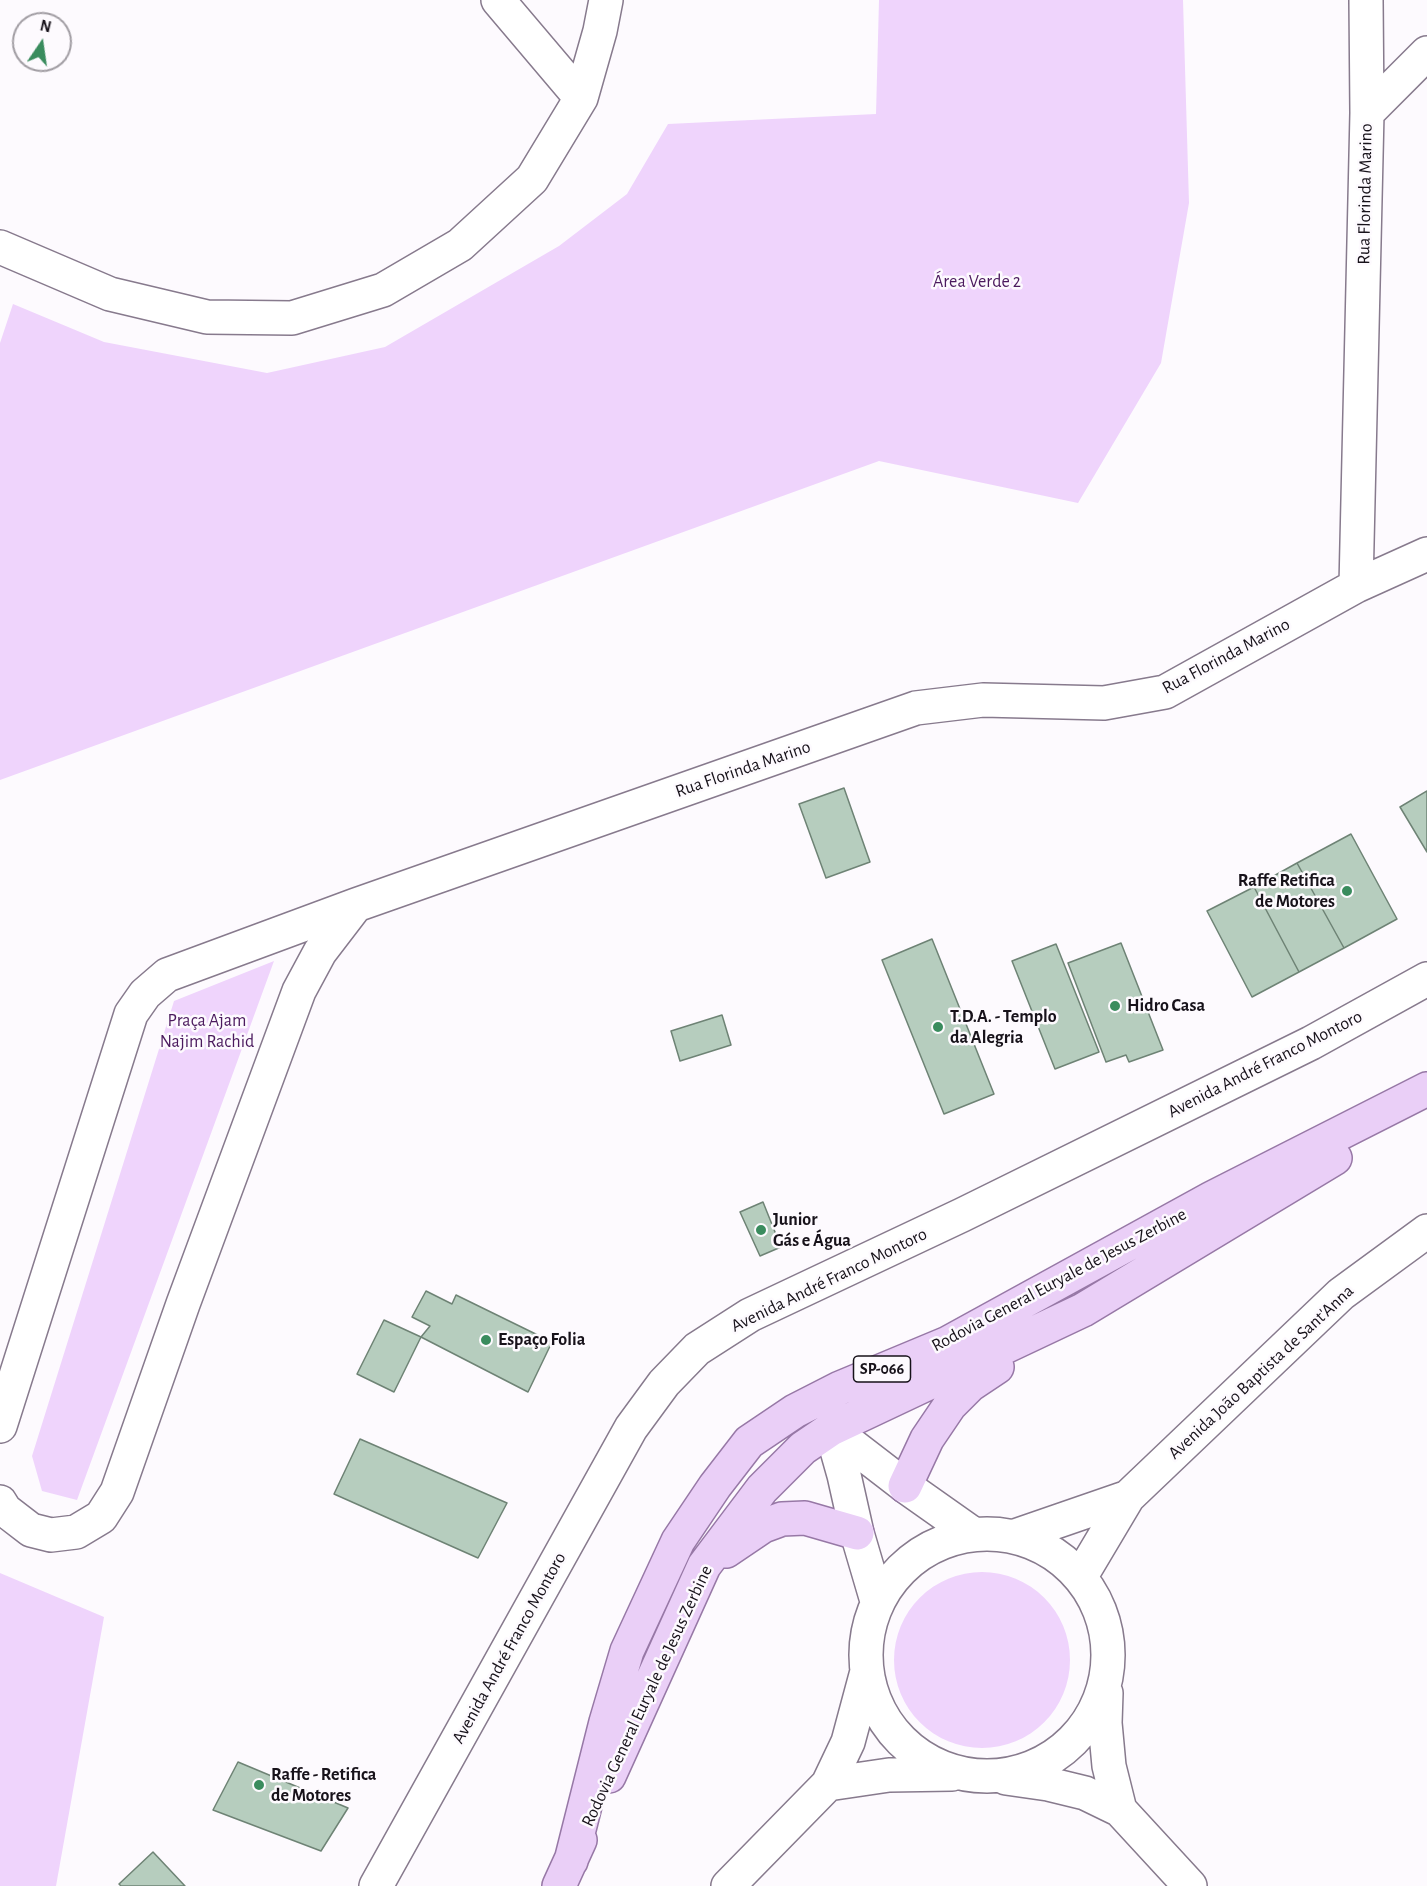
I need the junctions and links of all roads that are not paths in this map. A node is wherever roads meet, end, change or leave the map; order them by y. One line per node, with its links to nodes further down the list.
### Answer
1 (498, 0): 5 (street)
2 (606, 0): 5 (street)
3 (1366, 0): 6 (street, Rua Florinda Marino)
4 (1427, 52): 6 (street)
5 (581, 98): 7 (street)
6 (1367, 113): 9 (street, Rua Florinda Marino)
7 (0, 247)
8 (1427, 554): 9 (street)
9 (1356, 586): 10 (street, Rua Florinda Marino)
10 (356, 905): 17 (street); 22 (street)
11 (1427, 979): 36 (street, Avenida André Franco Montoro)
12 (1427, 1089): 16 (main road, Rodovia General Euryale de Jesus Zerbine / SP-066)
13 (1427, 1103): 15 (main road, Rodovia General Euryale de Jesus Zerbine / SP-066)
14 (1427, 1231): 21 (street, Avenida João Baptista de Sant'Anna)
15 (1083, 1310): 18 (main road, Rodovia General Euryale de Jesus Zerbine / SP-066); 20 (main road)
16 (948, 1343): 18 (main road); 19 (main road, Rodovia General Euryale de Jesus Zerbine / SP-066)
17 (0, 1426)
18 (831, 1429): 19 (main road); 20 (street); 23 (street); 26 (main road, Rodovia General Euryale de Jesus Zerbine / SP-066)
19 (749, 1442): 35 (main road, Rodovia General Euryale de Jesus Zerbine / SP-066)
20 (905, 1486): 24 (street)
21 (1128, 1497): 25 (street, Avenida João Baptista de Sant'Anna); 27 (street, Avenida João Baptista de Sant'Anna)
22 (0, 1502)
23 (857, 1533): 26 (main road); 28 (street)
24 (973, 1534): 25 (street); 28 (street)
25 (1015, 1536): 27 (street)
26 (704, 1566): 35 (main road, Rodovia General Euryale de Jesus Zerbine / SP-066)
27 (1081, 1576): 30 (street)
28 (877, 1601): 29 (street)
29 (866, 1673): 31 (street); 33 (street)
30 (1106, 1686): 32 (street); 34 (street)
31 (958, 1773): 32 (street); 33 (street)
32 (995, 1777): 34 (street)
33 (828, 1784): 37 (street)
34 (1120, 1810): 38 (street)
35 (565, 1874)
36 (376, 1886)
37 (728, 1886)
38 (1190, 1886)

